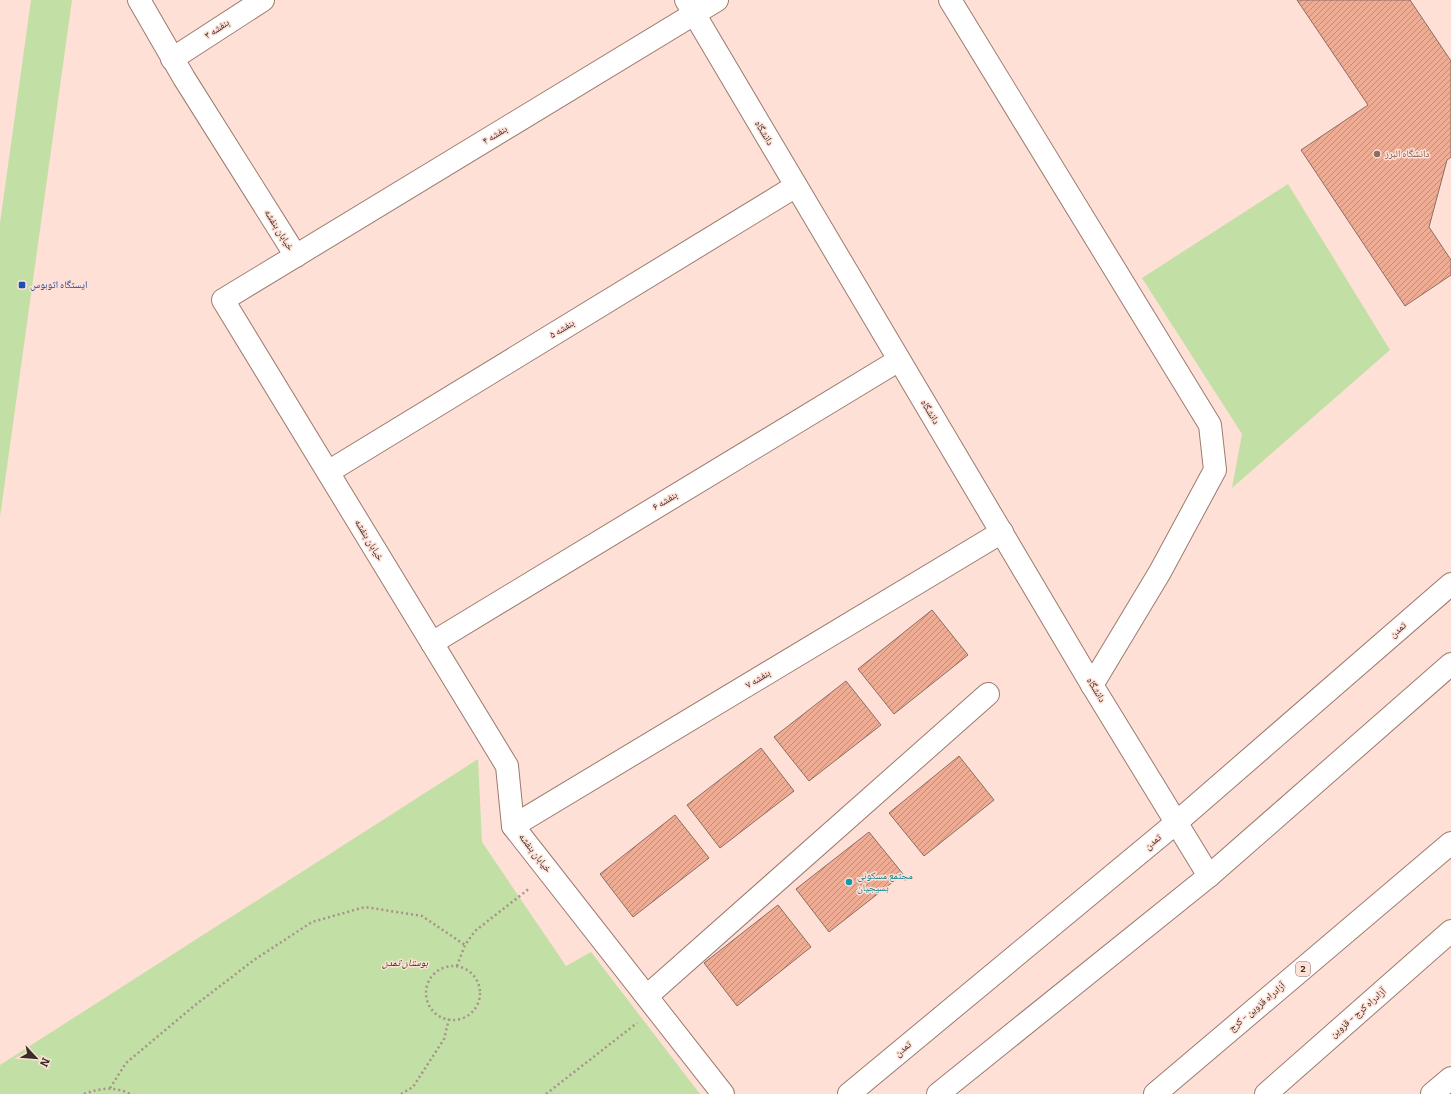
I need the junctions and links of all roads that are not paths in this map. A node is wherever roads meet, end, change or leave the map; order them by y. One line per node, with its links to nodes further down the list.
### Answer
1 (139, 0): 6 (main road, خیابان بنفشه)
2 (263, 0): 6 (main road, بنفشه ۳)
3 (717, 0): 5 (main road, بنفشه ۴)
4 (950, 0): 15 (main road)
5 (690, 7): 7 (main road, دانشگاه); 8 (main road, بنفشه ۴)
6 (172, 59): 8 (main road, خیابان بنفشه)
7 (796, 186): 9 (main road, دانشگاه); 10 (main road, بنفشه ۵)
8 (296, 256): 10 (main road, خیابان بنفشه)
9 (899, 360): 11 (main road, دانشگاه); 13 (main road, بنفشه ۶)
10 (328, 472): 13 (main road, خیابان بنفشه)
11 (1002, 532): 15 (main road, دانشگاه); 18 (main road, بنفشه ۷)
12 (1451, 584): 17 (main road, تمدن)
13 (432, 643): 18 (main road, خیابان بنفشه)
14 (1451, 664): 20 (main road)
15 (1092, 685): 17 (main road, دانشگاه)
16 (988, 694): 22 (main road)
17 (1177, 822): 20 (main road, دانشگاه); 25 (main road, تمدن)
18 (514, 826): 22 (main road, خیابان بنفشه)
19 (1451, 843): 27 (main road, آزادراه قزوین - کرج / 2)
20 (1209, 876): 26 (main road)
21 (1451, 931): 28 (main road, آزادراه کرج - قزوین)
22 (651, 1002): 24 (main road, خیابان بنفشه)
23 (1451, 1078): 29 (main road)
24 (724, 1094)
25 (849, 1094)
26 (938, 1094)
27 (1155, 1094)
28 (1266, 1094)
29 (1432, 1094)

